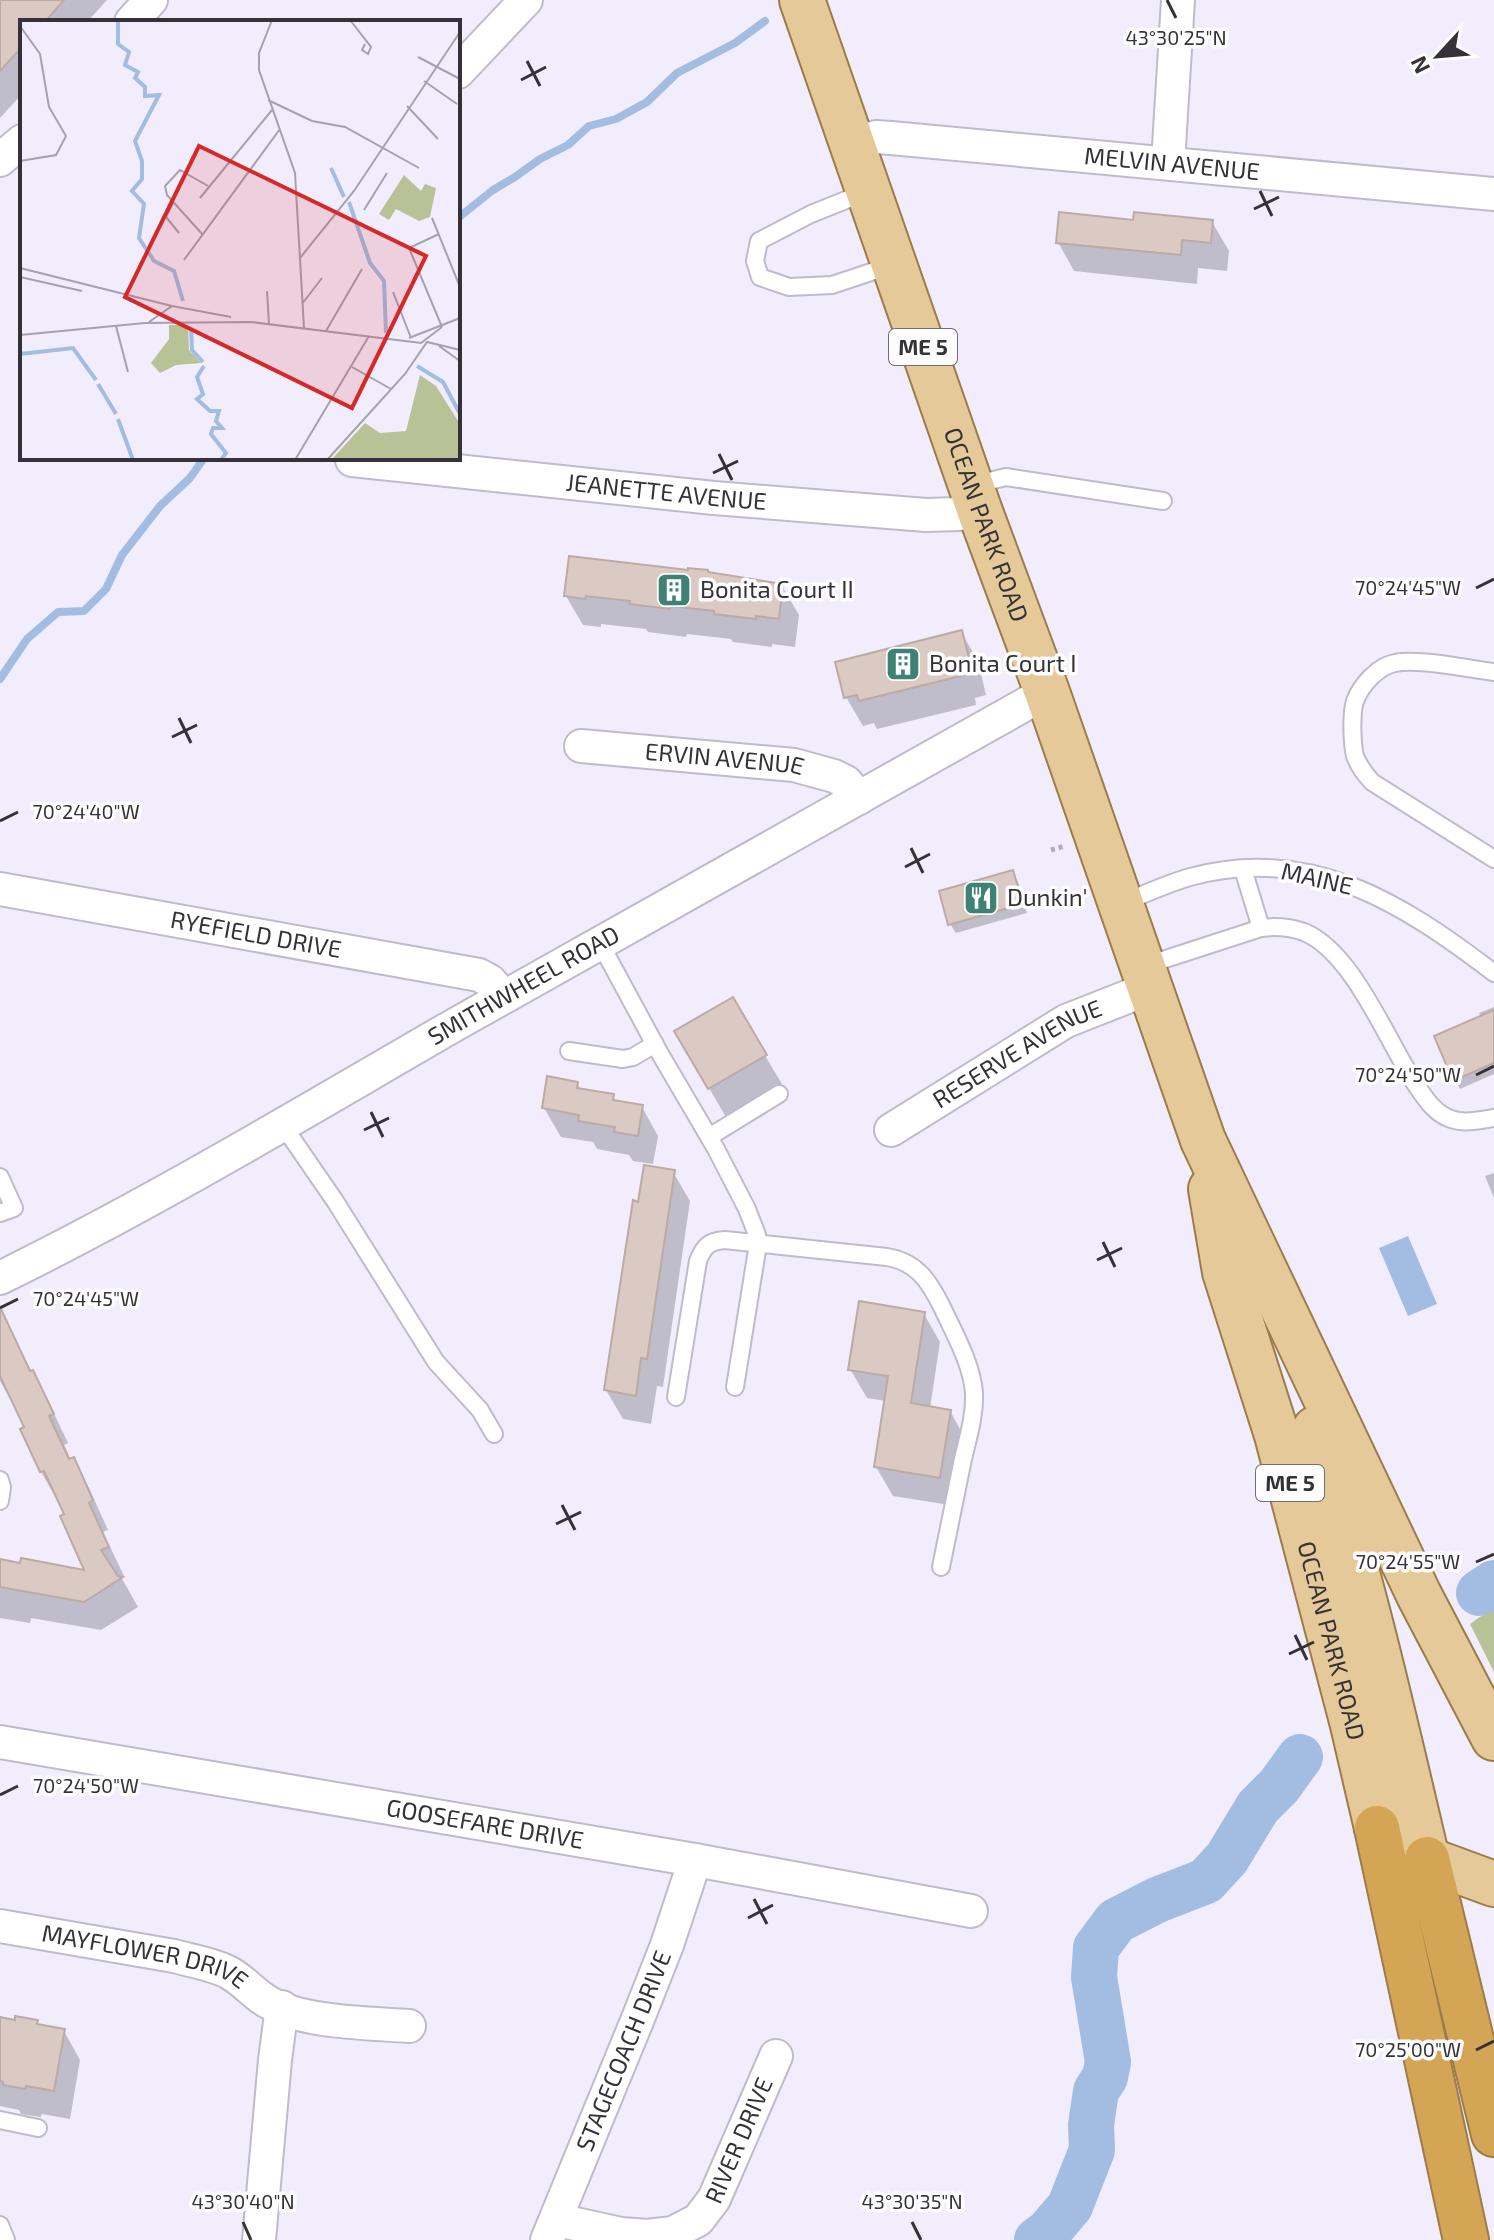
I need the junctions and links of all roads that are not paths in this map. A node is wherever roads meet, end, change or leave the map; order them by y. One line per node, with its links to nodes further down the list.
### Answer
1 (151, 0): 5 (street)
2 (526, 0): 6 (street)
3 (802, 0): 8 (main road, OCEAN PARK ROAD / ME 5)
4 (1178, 0): 10 (street)
5 (133, 20)
6 (460, 70)
7 (20, 143): 9 (street)
8 (852, 143): 10 (street, MELVIN AVENUE); 11 (main road, OCEAN PARK ROAD / ME 5)
9 (0, 160)
10 (1168, 163): 12 (street, MELVIN AVENUE)
11 (868, 191): 13 (main road, OCEAN PARK ROAD / ME 5); 13 (lane)
12 (1494, 194)
13 (894, 264): 15 (main road, OCEAN PARK ROAD / ME 5)
14 (352, 460): 15 (street, JEANETTE AVENUE)
15 (976, 498): 16 (lane); 18 (main road, OCEAN PARK ROAD / ME 5)
16 (1163, 501)
17 (1494, 672): 21 (lane)
18 (1047, 692): 20 (street, SMITHWHEEL ROAD); 24 (main road, OCEAN PARK ROAD / ME 5)
19 (581, 746): 20 (street, ERVIN AVENUE)
20 (859, 798): 26 (street, SMITHWHEEL ROAD)
21 (1494, 859)
22 (1243, 869): 24 (lane, MAINE); 25 (lane); 27 (lane, MAINE)
23 (0, 889): 29 (street, RYEFIELD DRIVE)
24 (1120, 904): 28 (main road, OCEAN PARK ROAD / ME 5)
25 (1261, 928): 28 (lane); 33 (lane)
26 (600, 943): 29 (street, SMITHWHEEL ROAD); 30 (lane)
27 (1494, 973)
28 (1146, 977): 35 (street, RESERVE AVENUE); 37 (main road, OCEAN PARK ROAD / ME 5)
29 (504, 997): 34 (street, SMITHWHEEL ROAD)
30 (655, 1044): 31 (lane); 36 (lane)
31 (569, 1051)
32 (779, 1094): 36 (lane)
33 (1494, 1118)
34 (282, 1124): 42 (street, SMITHWHEEL ROAD); 45 (lane)
35 (891, 1130)
36 (709, 1137): 40 (lane)
37 (1203, 1140): 41 (main road, OCEAN PARK ROAD / ME 5); 51 (main road, OCEAN PARK ROAD / ME 5)
38 (0, 1177): 39 (lane)
39 (0, 1213)
40 (758, 1244): 43 (lane); 44 (lane); 48 (lane)
41 (1260, 1259): 49 (main road, OCEAN PARK ROAD / ME 5); 52 (main road)
42 (2, 1271)
43 (735, 1387)
44 (676, 1397)
45 (494, 1434)
46 (0, 1480): 47 (lane)
47 (0, 1501)
48 (941, 1567)
49 (1494, 1738)
50 (0, 1742): 53 (street, GOOSEFARE DRIVE)
51 (1377, 1828): 52 (main road); 67 (highway)
52 (1427, 1859): 54 (main road); 62 (highway)
53 (695, 1860): 55 (street, GOOSEFARE DRIVE); 64 (street, STAGECOACH DRIVE)
54 (1494, 1884)
55 (971, 1911)
56 (0, 1926): 57 (street, MAYFLOWER DRIVE)
57 (282, 2007): 58 (street, MAYFLOWER DRIVE); 66 (street)
58 (409, 2026)
59 (776, 2056): 64 (street, RIVER DRIVE)
60 (0, 2120): 61 (lane)
61 (38, 2128)
62 (1494, 2134)
63 (0, 2225): 65 (lane)
64 (552, 2230)
65 (6, 2240)
66 (259, 2240)
67 (1466, 2240)

